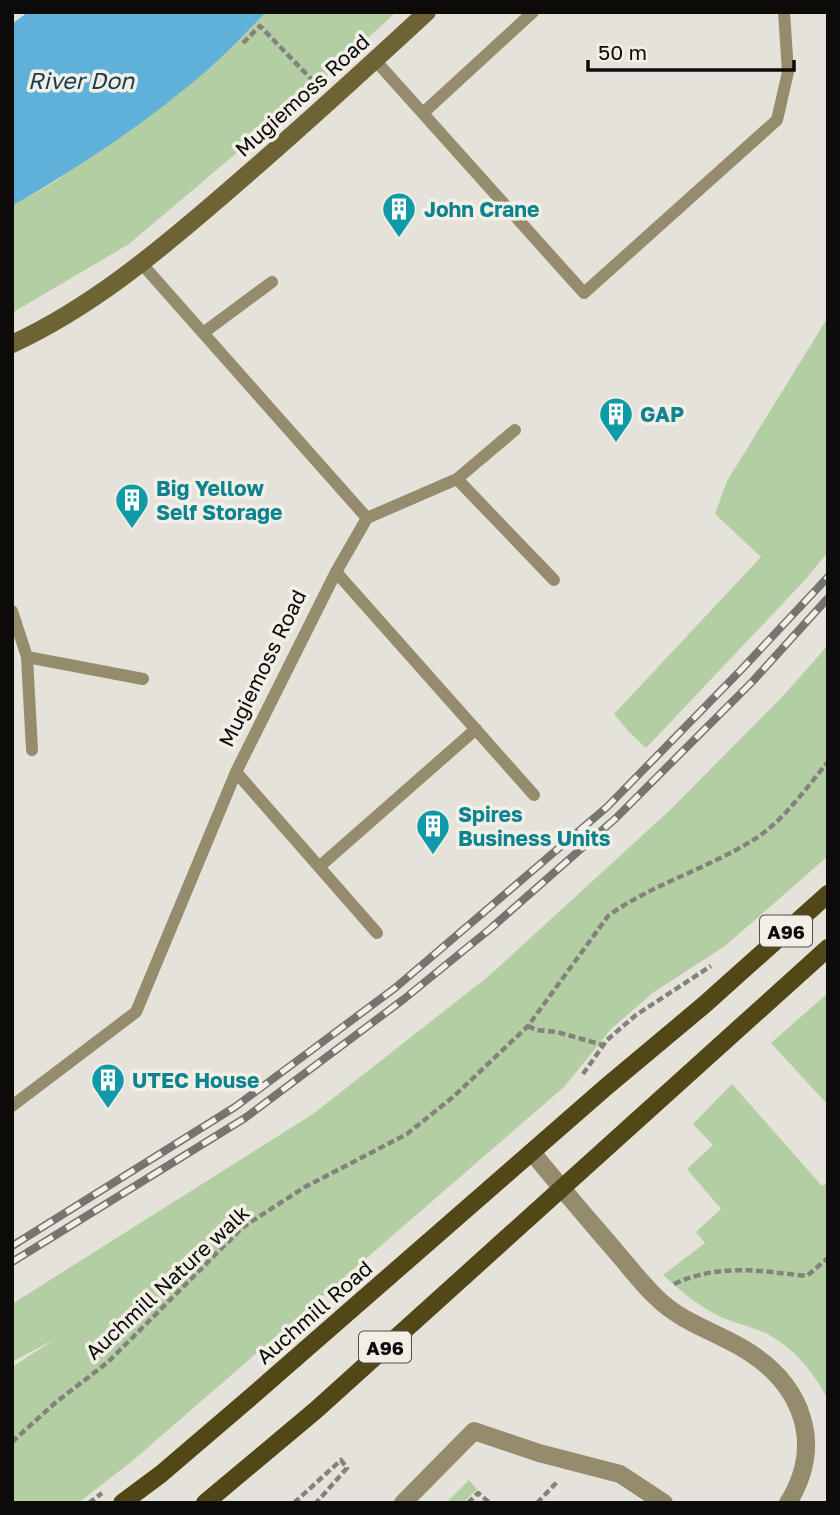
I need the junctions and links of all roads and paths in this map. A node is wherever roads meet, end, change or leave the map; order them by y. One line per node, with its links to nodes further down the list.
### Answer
1 (427, 12): 5 (street, Mugiemoss Road)
2 (533, 12): 7 (lane)
3 (784, 12): 7 (lane)
4 (243, 43): 6 (path)
5 (376, 60): 7 (lane); 8 (street, Mugiemoss Road)
6 (317, 85)
7 (423, 113)
8 (142, 264): 10 (lane); 11 (street, Mugiemoss Road)
9 (272, 282): 10 (lane)
10 (203, 333): 14 (lane)
11 (12, 344)
12 (515, 430): 13 (lane)
13 (457, 479): 14 (lane); 16 (lane)
14 (367, 518): 15 (lane, Mugiemoss Road)
15 (336, 572): 21 (lane); 24 (lane, Mugiemoss Road)
16 (554, 580)
17 (12, 611): 18 (lane)
18 (17, 636): 19 (lane)
19 (27, 657): 20 (lane); 22 (lane)
20 (143, 679)
21 (475, 729): 25 (lane); 26 (lane)
22 (32, 750)
23 (828, 762): 30 (path, Auchmill Nature walk)
24 (236, 772): 26 (lane); 32 (lane, Mugiemoss Road)
25 (534, 795)
26 (319, 867): 28 (lane)
27 (828, 894): 33 (main road, Auchmill Road / A96)
28 (377, 933)
29 (828, 948): 34 (main road, A96)
30 (528, 1026): 31 (path); 37 (path, Auchmill Nature walk)
31 (603, 1045)
32 (12, 1106)
33 (532, 1152): 34 (street); 38 (main road, Auchmill Road / A96)
34 (561, 1188): 36 (street); 39 (main road, A96)
35 (828, 1258): 36 (path)
36 (653, 1294): 46 (street)
37 (12, 1443)
38 (122, 1503)
39 (205, 1503)
40 (294, 1503): 41 (path)
41 (316, 1503)
42 (403, 1503): 45 (street)
43 (468, 1503): 44 (path)
44 (489, 1503)
45 (664, 1503)
46 (788, 1503)

